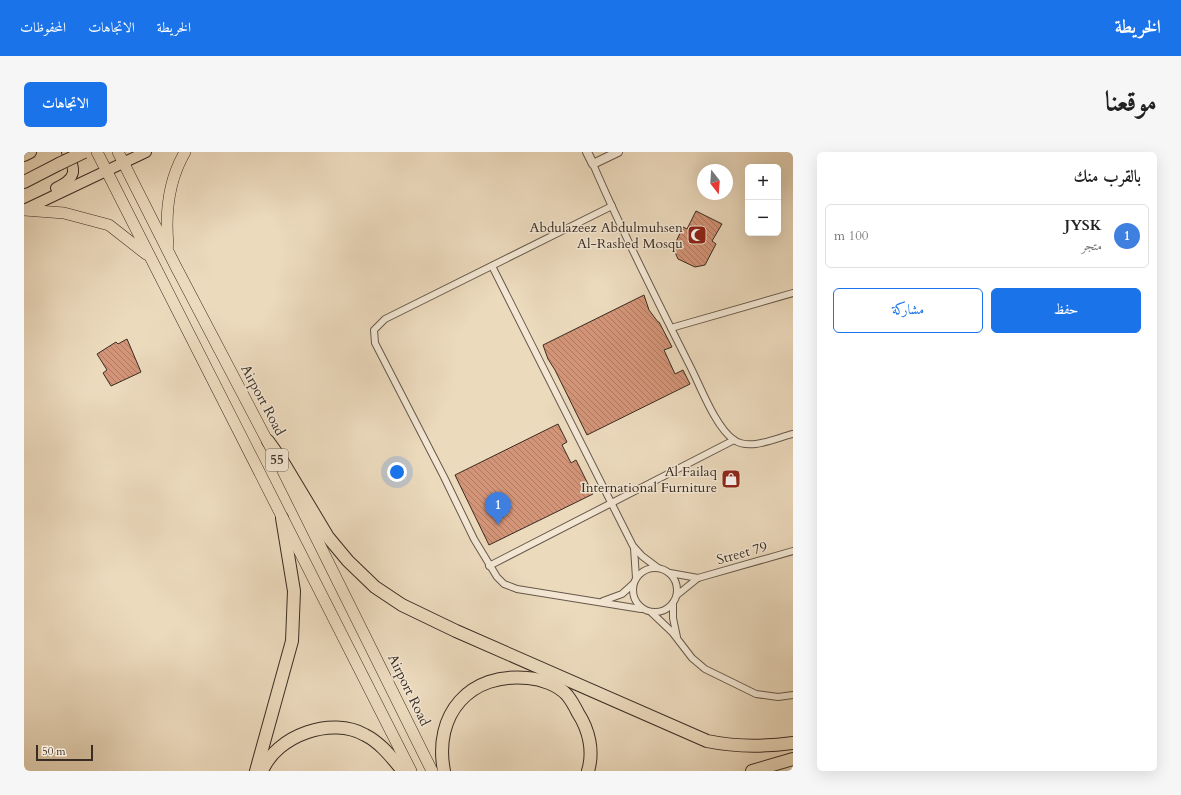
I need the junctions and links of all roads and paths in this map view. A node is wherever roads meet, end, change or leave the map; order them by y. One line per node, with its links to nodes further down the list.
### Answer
1 (30, 152): 10 (highway)
2 (67, 152): 15 (main road)
3 (84, 152): 14 (highway, bridge)
4 (96, 152): 13 (highway, 55)
5 (118, 152): 11 (highway, Airport Road / 55)
6 (146, 152): 11 (main road)
7 (185, 152): 18 (highway)
8 (587, 152): 12 (street)
9 (618, 152): 12 (street)
10 (24, 155)
11 (124, 164): 13 (main road); 18 (highway, Airport Road / 55)
12 (593, 164): 16 (street)
13 (106, 172): 17 (main road); 19 (highway, 55)
14 (24, 182)
15 (24, 204)
16 (612, 206): 20 (street); 22 (street)
17 (24, 210): 19 (highway)
18 (169, 252): 25 (highway, Airport Road / 55)
19 (149, 256): 27 (highway, 55)
20 (492, 266): 26 (street); 30 (street)
21 (793, 293): 22 (street)
22 (671, 328): 24 (street)
23 (793, 434): 24 (street)
24 (734, 440): 26 (street)
25 (268, 441): 42 (highway); 48 (highway, Airport Road / 55)
26 (611, 504): 28 (street); 30 (street)
27 (282, 518): 44 (highway); 47 (highway, 55)
28 (633, 546): 31 (street); 34 (street)
29 (793, 551): 33 (street, Street 79)
30 (489, 566): 36 (street)
31 (658, 568): 32 (street); 34 (street)
32 (669, 573): 33 (street, Street 79); 35 (street)
33 (698, 578): 35 (street, Street 79)
34 (634, 581): 36 (street); 38 (street)
35 (677, 595): 37 (street)
36 (602, 602): 38 (street)
37 (673, 603): 39 (street); 40 (street)
38 (642, 609): 39 (street)
39 (652, 613): 40 (street)
40 (677, 639): 41 (street)
41 (793, 695)
42 (793, 743)
43 (793, 759): 51 (highway)
44 (256, 771)
45 (262, 771): 46 (highway)
46 (403, 771)
47 (411, 771)
48 (432, 771)
49 (444, 771): 50 (highway)
50 (588, 771)
51 (752, 771)

